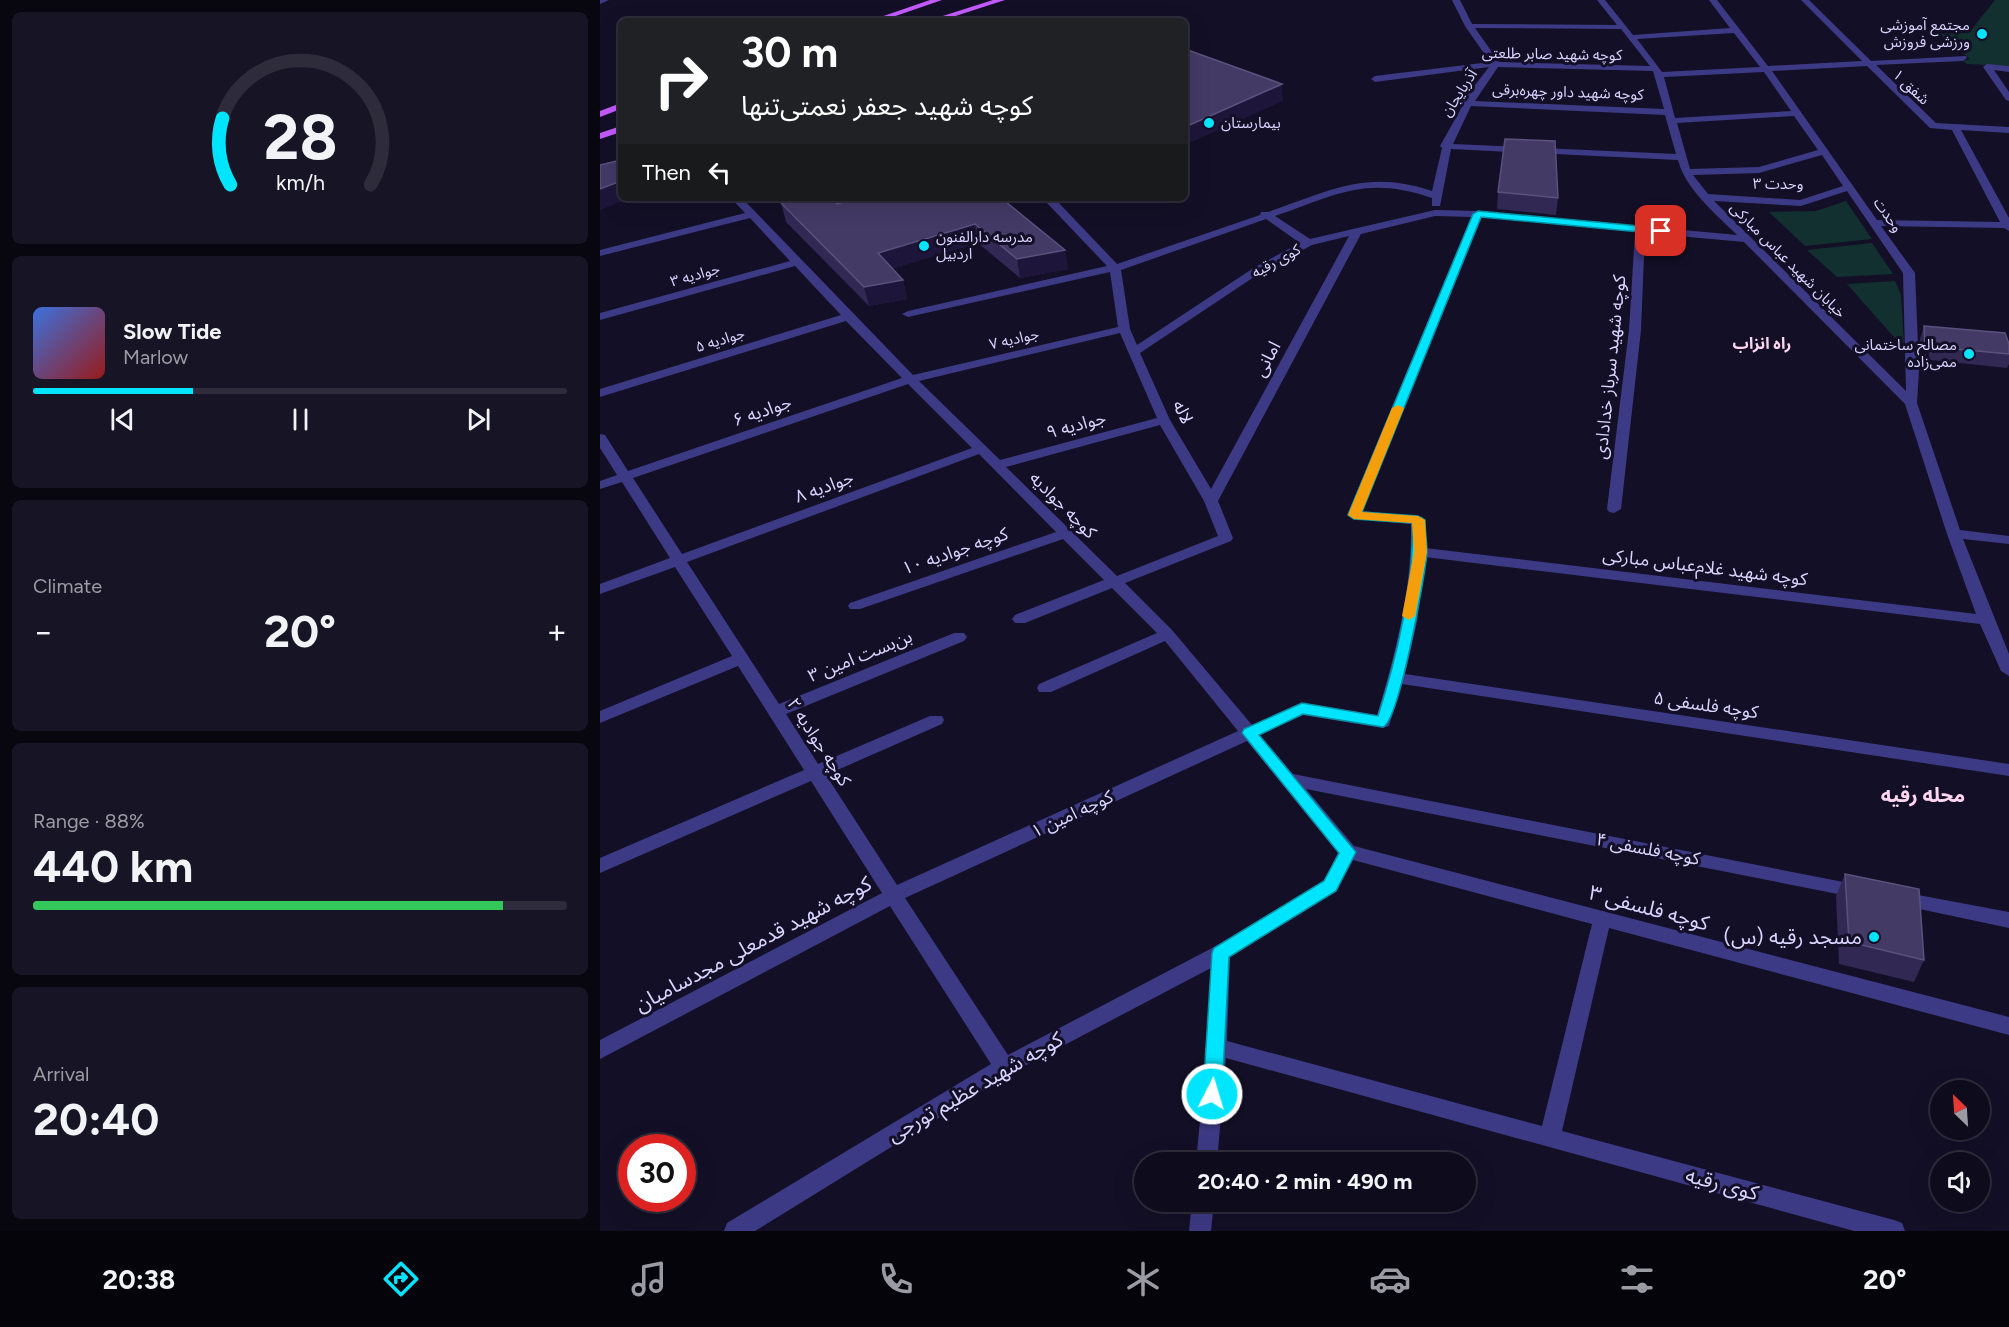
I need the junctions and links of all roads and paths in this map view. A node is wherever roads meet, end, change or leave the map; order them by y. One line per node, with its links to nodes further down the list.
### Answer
1 (605, 0): 8 (street)
2 (938, 0): 9 (main road)
3 (1001, 0): 10 (main road)
4 (1456, 0): 11 (street, آذربایجان)
5 (1601, 0): 12 (street, خیابان شهید عباس مبارکی)
6 (1713, 0): 13 (street, وحدت)
7 (1805, 0): 16 (street, شفق ۱)
8 (600, 2)
9 (882, 18)
10 (941, 18)
11 (1469, 26): 12 (street); 17 (street, آذربایجان)
12 (1625, 27): 14 (street, خیابان شهید عباس مبارکی)
13 (1735, 30): 14 (street); 18 (street, وحدت)
14 (1634, 37): 20 (street, خیابان شهید عباس مبارکی)
15 (1963, 58): 16 (street)
16 (1865, 62): 18 (street); 28 (street, شفق ۱)
17 (1496, 64): 20 (street, کوچه شهید صابر طلعتی); 21 (street, کوچه شهید صابر طلعتی); 23 (street, آذربایجان)
18 (1766, 69): 20 (street); 25 (street, وحدت)
19 (2009, 69): 22 (street)
20 (1658, 72): 27 (street, خیابان شهید عباس مبارکی)
21 (1375, 79)
22 (2009, 98)
23 (1466, 103): 27 (street, کوچه شهید داور چهره‌برقی); 32 (street, آذربایجان)
24 (618, 107): 26 (main road)
25 (1796, 113): 27 (street, کوچه شهید داور چهره‌برقی); 33 (street, وحدت)
26 (600, 114)
27 (1669, 116): 34 (street, خیابان شهید عباس مبارکی)
28 (1954, 127): 30 (street, شفق ۱); 46 (street)
29 (618, 130): 31 (main road)
30 (2009, 130)
31 (600, 136)
32 (1445, 146): 34 (street); 37 (street, آذربایجان)
33 (1822, 152): 35 (street); 36 (street, وحدت)
34 (1682, 157): 35 (street, خیابان شهید عباس مبارکی)
35 (1686, 172): 38 (street, خیابان شهید عباس مبارکی)
36 (1849, 187): 38 (street, وحدت ۳); 45 (street, وحدت)
37 (1436, 196): 41 (street, آذربایجان); 43 (street)
38 (1705, 197): 49 (street, خیابان شهید عباس مبارکی)
39 (739, 201): 42 (street, کوچه جوادیه)
40 (1055, 201): 53 (street)
41 (1435, 213): 44 (street, کوی رقیه); 48 (street, کوی رقیه)
42 (751, 214): 51 (street); 52 (street, کوچه جوادیه)
43 (1265, 214): 50 (street); 53 (street)
44 (1478, 214): 47 (street, کوی رقیه); 73 (street)
45 (1876, 223): 46 (street); 61 (street, وحدت)
46 (2008, 227)
47 (1640, 229): 49 (street, کوی رقیه); 69 (street, کوچه شهید سرباز خدادادی)
48 (1356, 234): 50 (street, کوی رقیه); 68 (street, امانی)
49 (1746, 239): 61 (street, خیابان شهید عباس مبارکی)
50 (1308, 243): 58 (street, کوی رقیه)
51 (600, 253)
52 (797, 262): 55 (street, کوچه جوادیه); 56 (street, جوادیه ۳)
53 (1115, 268): 54 (street); 57 (street, لاله)
54 (908, 314)
55 (849, 316): 59 (street, کوچه جوادیه); 60 (street, جوادیه ۵)
56 (600, 317)
57 (1124, 329): 58 (street, لاله); 59 (street, جوادیه ۷)
58 (1135, 351): 62 (street, لاله)
59 (910, 379): 64 (street, کوچه جوادیه); 66 (street, جوادیه ۶)
60 (600, 393)
61 (1911, 403): 71 (street, خیابان شهید عباس مبارکی)
62 (1164, 420): 65 (street, جوادیه ۹); 68 (street, لاله)
63 (600, 438): 66 (street, کوچه جوادیه ۲)
64 (981, 449): 65 (street, کوچه جوادیه); 74 (street, جوادیه ۸)
65 (998, 465): 70 (street, کوچه جوادیه)
66 (625, 477): 67 (street, جوادیه ۶); 74 (street, کوچه جوادیه ۲)
67 (600, 485)
68 (1210, 501): 75 (street, لاله)
69 (1614, 509)
70 (1066, 533): 75 (street, کوچه جوادیه); 77 (street, کوچه جوادیه ۱۰)
71 (1954, 534): 72 (street); 79 (street, خیابان شهید عباس مبارکی)
72 (2009, 540)
73 (1420, 552): 79 (street, کوچه شهید غلام‌عباس مبارکی); 84 (street)
74 (679, 560): 76 (street, جوادیه ۸); 82 (street, کوچه جوادیه ۲)
75 (1114, 581): 78 (street); 80 (street, کوچه جوادیه)
76 (600, 589)
77 (855, 606)
78 (1020, 619)
79 (1986, 620): 83 (street, خیابان شهید عباس مبارکی)
80 (1167, 634): 85 (street); 89 (street, کوچه جوادیه)
81 (959, 637): 86 (street, بن‌بست امین ۳)
82 (742, 658): 86 (street, کوچه جوادیه ۲); 87 (street)
83 (2009, 671)
84 (1397, 678): 89 (street); 90 (street, کوچه فلسفی ۵)
85 (1045, 688)
86 (776, 711): 91 (street, کوچه جوادیه ۲)
87 (600, 717)
88 (936, 720): 91 (street)
89 (1250, 733): 92 (street, کوچه جوادیه); 95 (street, کوچه امین ۱)
90 (2009, 770)
91 (815, 772): 94 (street); 95 (street, کوچه جوادیه ۲)
92 (1287, 778): 93 (street, کوچه جوادیه); 97 (street, کوچه فلسفی ۴)
93 (1348, 852): 96 (street, کوچه فلسفی ۳); 98 (street, کوچه شهید عظیم تورجی)
94 (600, 866)
95 (894, 896): 101 (street, کوچه شهید قدمعلی مجدسامیان); 102 (street, کوچه جوادیه ۲)
96 (1602, 919): 99 (street, کوچه فلسفی ۳); 103 (street)
97 (2009, 920)
98 (1221, 953): 100 (street); 102 (street, کوچه شهید عظیم تورجی)
99 (2009, 1026)
100 (1216, 1047): 103 (street, کوی رقیه); 104 (street)
101 (600, 1050)
102 (1004, 1067): 106 (street, کوچه شهید عظیم تورجی)
103 (1550, 1137): 108 (street, کوی رقیه)
104 (1207, 1152)
105 (1202, 1212): 107 (street)
106 (735, 1231)
107 (1200, 1231)
108 (1894, 1231)

